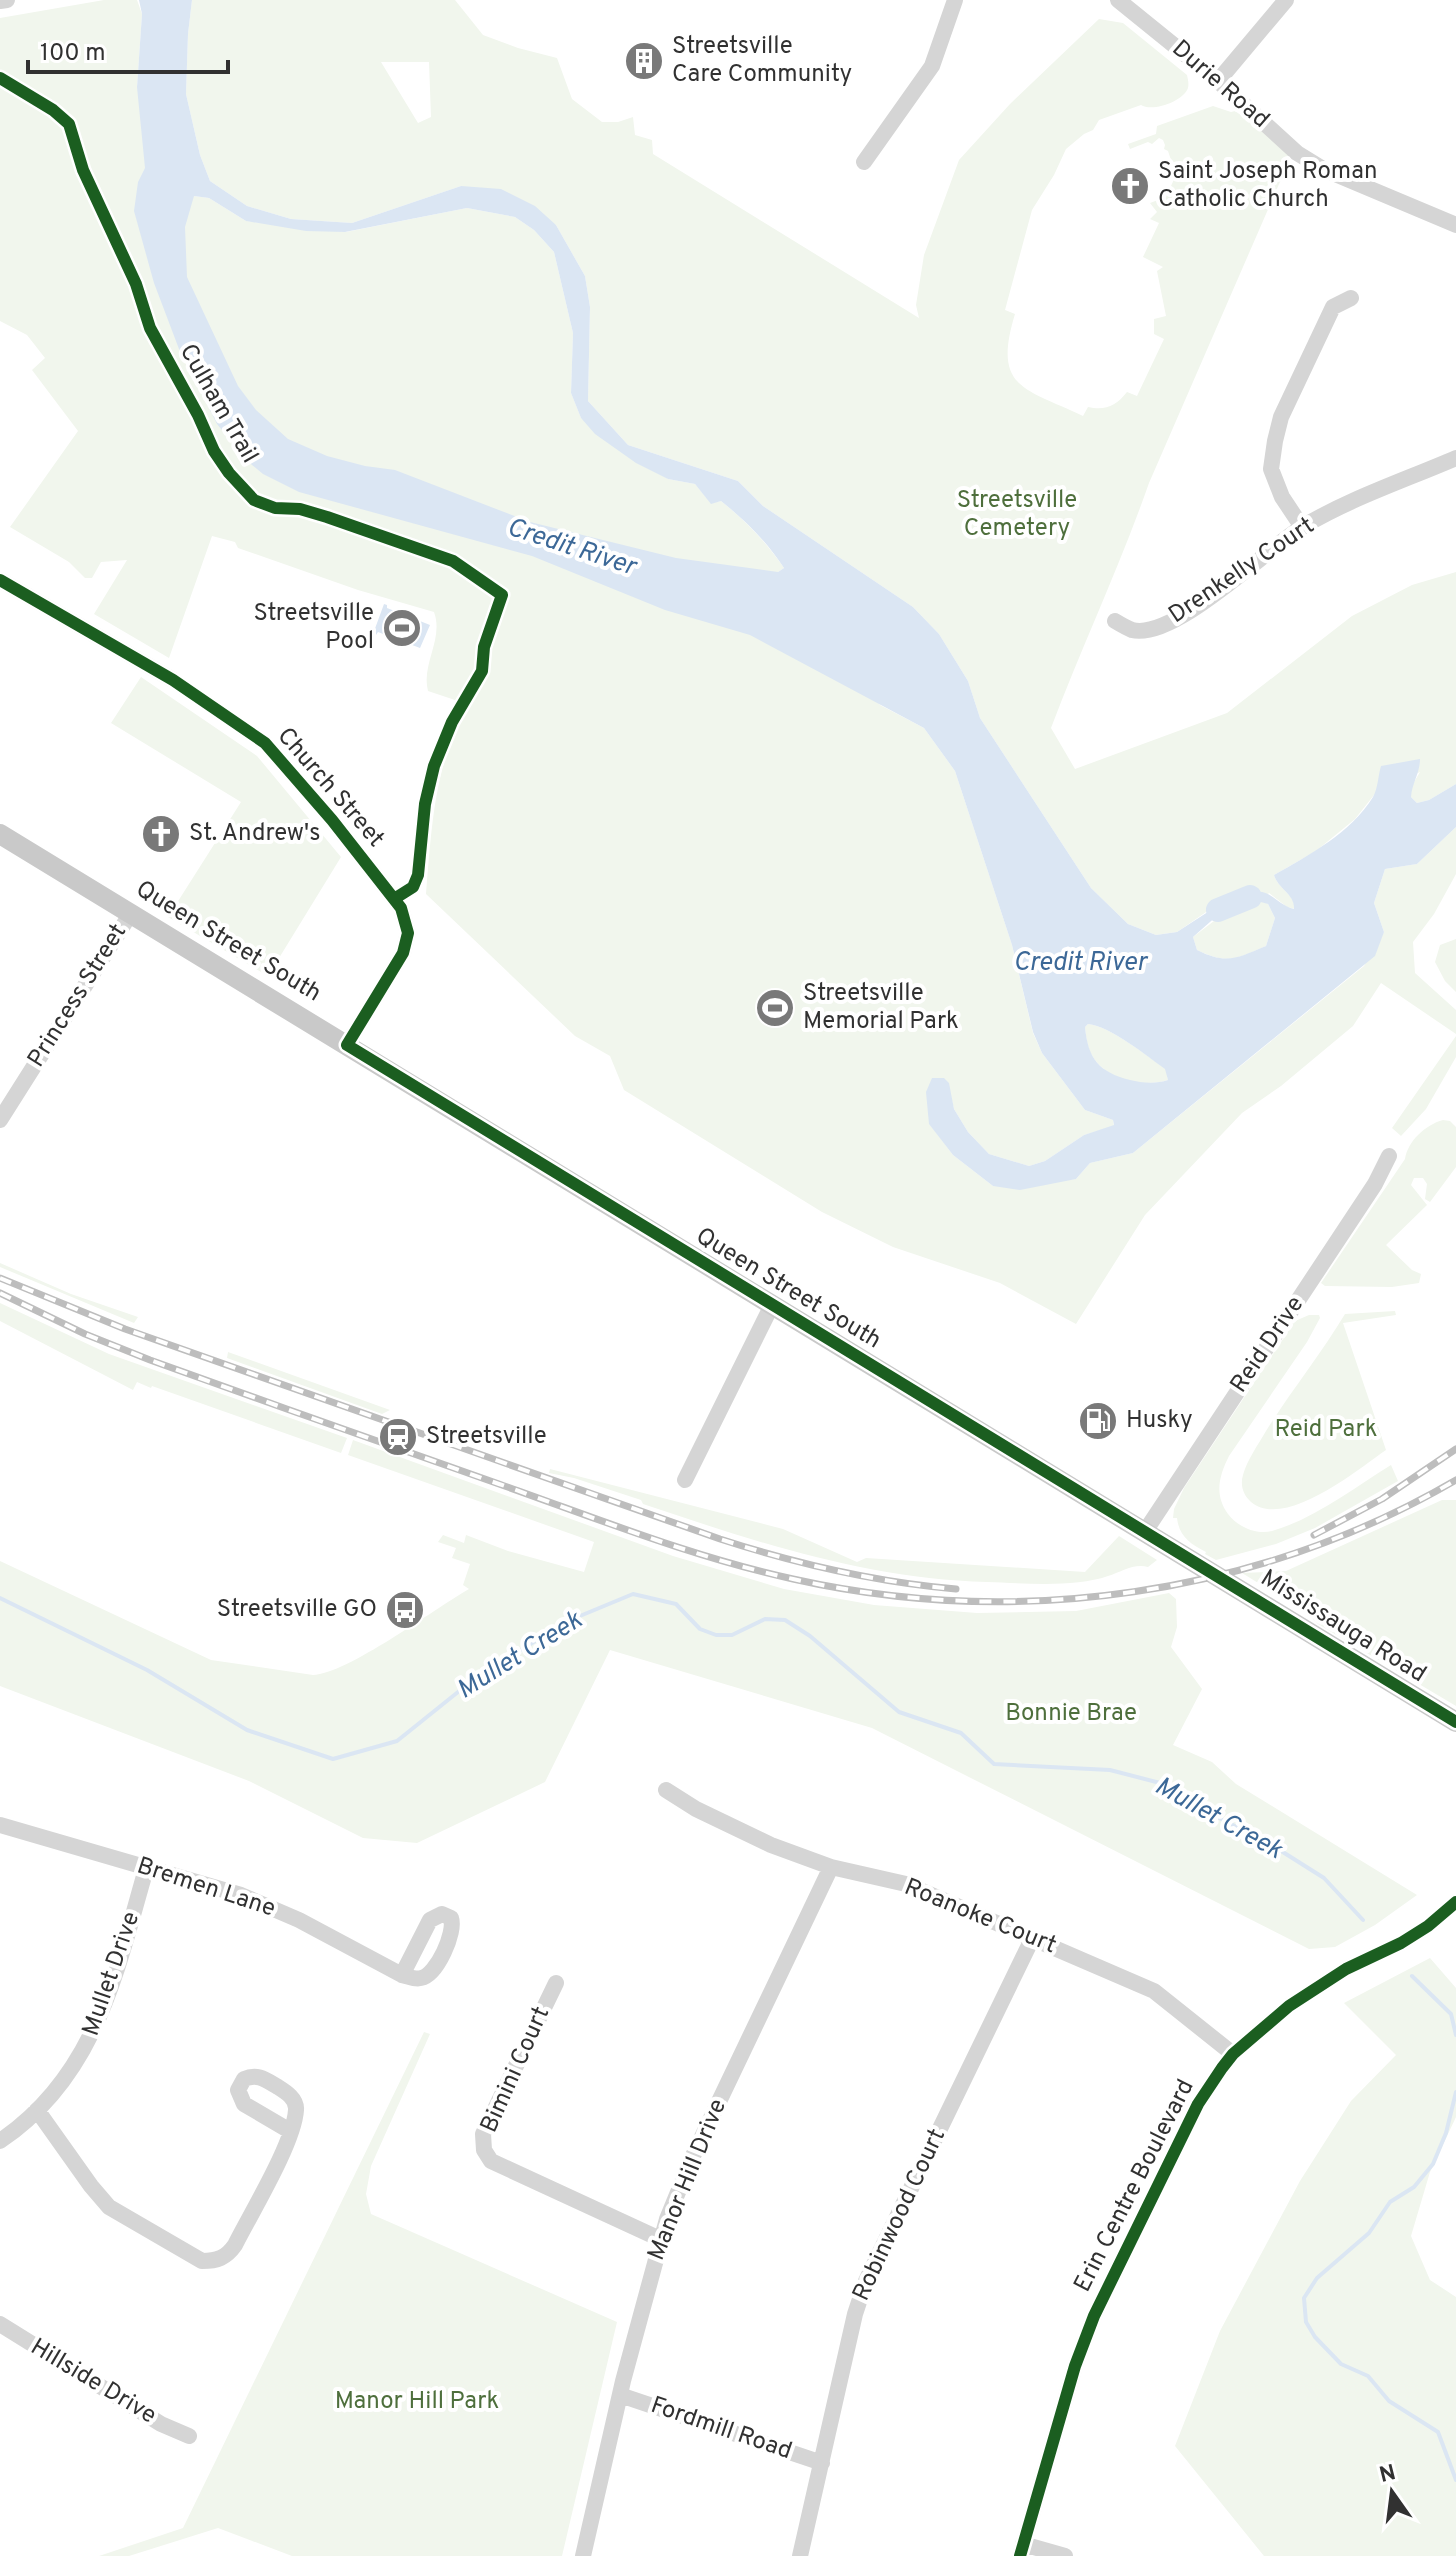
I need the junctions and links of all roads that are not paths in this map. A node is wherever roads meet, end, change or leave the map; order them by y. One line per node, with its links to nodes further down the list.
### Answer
1 (7, 0): 5 (street)
2 (955, 0): 7 (street)
3 (1118, 0): 6 (street, Durie Road)
4 (1286, 0): 6 (street)
5 (0, 1)
6 (1218, 81): 8 (street, Durie Road)
7 (864, 162)
8 (1456, 225)
9 (1351, 298): 11 (street)
10 (1456, 458): 11 (street, Drenkelly Court)
11 (1302, 527): 13 (street, Drenkelly Court)
12 (0, 580): 16 (street, Church Street)
13 (1115, 621)
14 (0, 834): 15 (main road, Queen Street South)
15 (131, 913): 16 (main road, Queen Street South); 17 (street, Princess Street)
16 (347, 1045): 19 (main road, Queen Street South)
17 (0, 1119)
18 (1389, 1156): 21 (street, Reid Drive)
19 (772, 1305): 20 (street); 21 (main road, Queen Street South)
20 (685, 1480)
21 (1144, 1533): 22 (main road, Queen Street South)
22 (1208, 1570): 23 (main road, Mississauga Road)
23 (1456, 1722)
24 (666, 1790): 26 (street, Roanoke Court)
25 (0, 1825): 27 (street, Bremen Lane)
26 (831, 1867): 29 (street, Roanoke Court); 36 (street, Manor Hill Drive)
27 (146, 1869): 30 (street, Bremen Lane); 33 (street, Mullet Drive)
28 (1456, 1902): 32 (street, Erin Centre Boulevard)
29 (1033, 1937): 32 (street, Roanoke Court); 40 (street, Robinwood Court)
30 (402, 1975)
31 (556, 1983): 36 (street, Bimini Court)
32 (1233, 2054): 41 (street, Erin Centre Boulevard)
33 (37, 2110): 34 (street); 35 (street, Mullet Drive)
34 (290, 2131)
35 (0, 2141)
36 (660, 2239): 38 (street, Manor Hill Drive)
37 (0, 2324): 39 (street, Hillside Drive)
38 (620, 2395): 40 (street, Fordmill Road); 42 (street, Manor Hill Drive)
39 (189, 2436)
40 (822, 2463): 43 (street, Robinwood Court)
41 (1022, 2550): 44 (street)
42 (583, 2556)
43 (800, 2556)
44 (1065, 2556)

